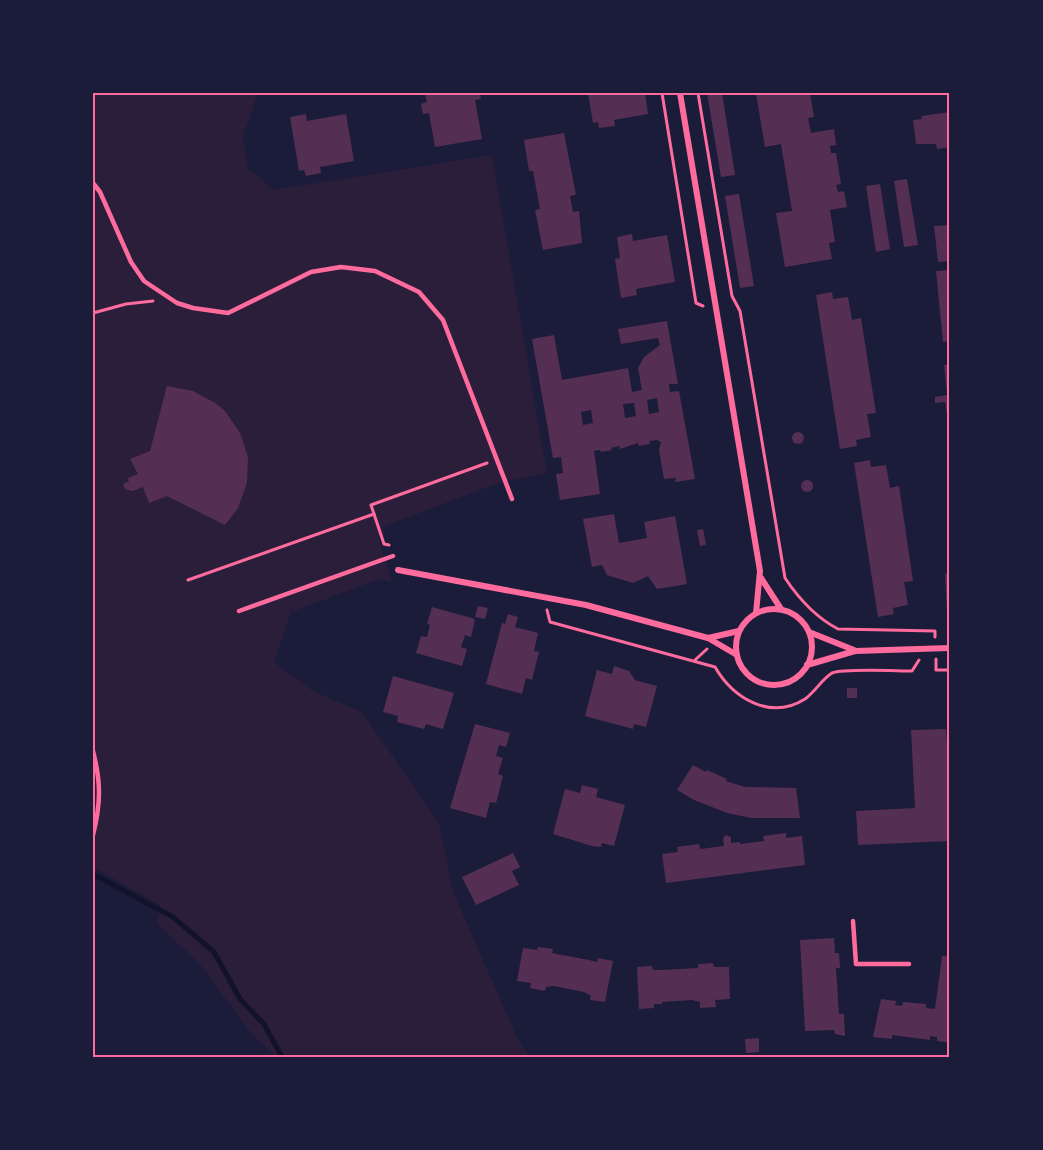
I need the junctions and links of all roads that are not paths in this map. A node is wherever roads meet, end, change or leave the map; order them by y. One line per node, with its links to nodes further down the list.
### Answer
1 (680, 93): 6 (street)
2 (93, 183): 3 (lane)
3 (512, 499)
4 (393, 556): 8 (lane)
5 (398, 570): 12 (street)
6 (761, 578): 7 (street); 9 (street)
7 (781, 609): 9 (street); 11 (street)
8 (239, 611)
9 (756, 613): 10 (street)
10 (739, 631): 12 (street); 15 (street)
11 (809, 632): 14 (street); 16 (street)
12 (708, 638): 15 (street)
13 (950, 648): 14 (street)
14 (855, 651): 16 (street)
15 (737, 655): 16 (street)
16 (807, 665)
17 (93, 751): 18 (lane)
18 (93, 835)
19 (853, 921): 20 (lane)
20 (909, 964)

